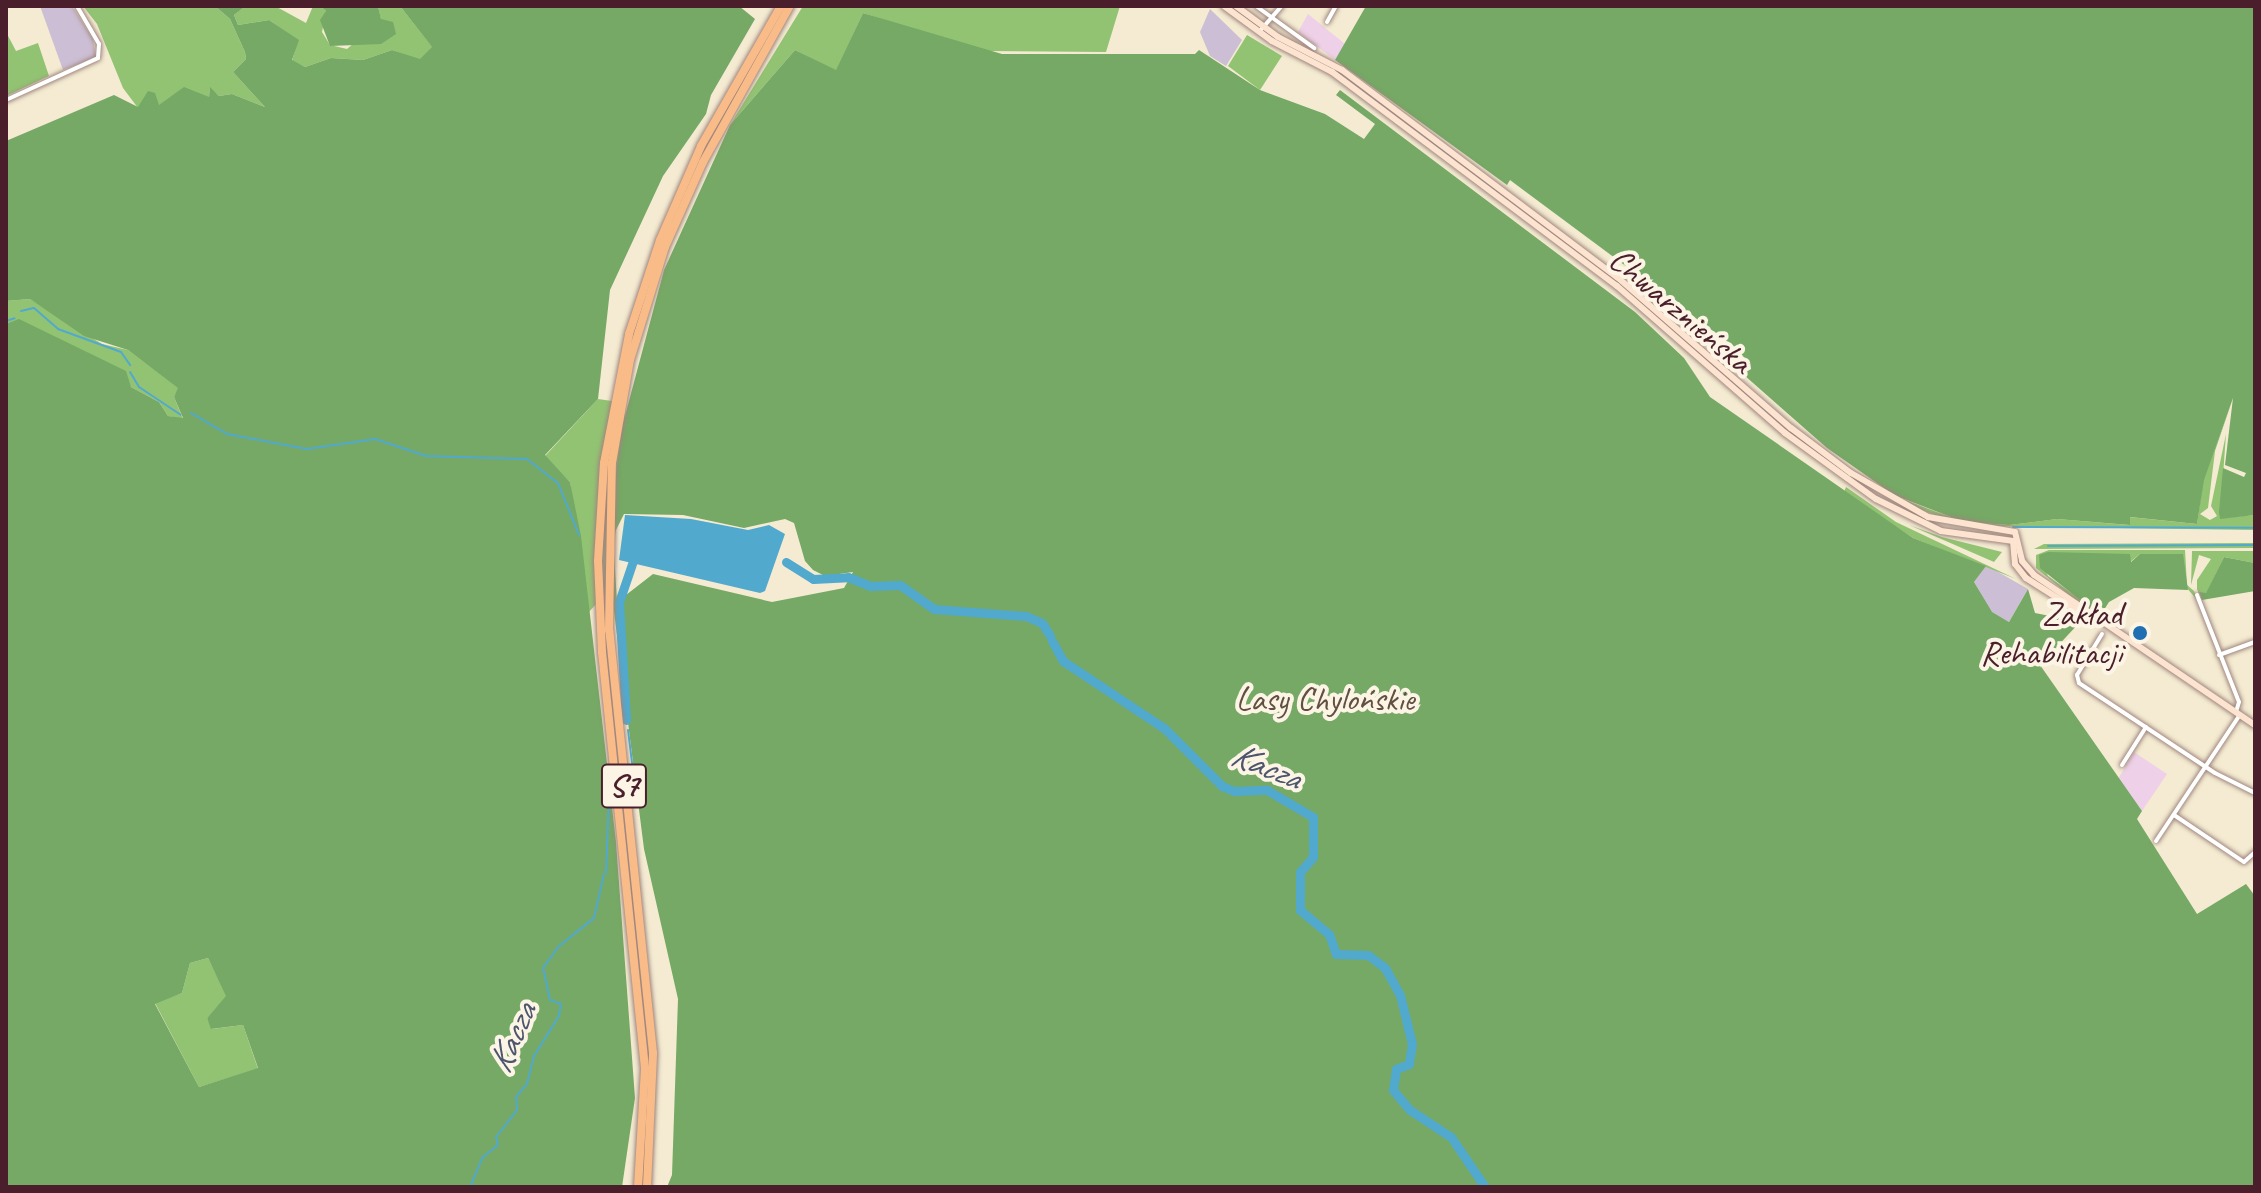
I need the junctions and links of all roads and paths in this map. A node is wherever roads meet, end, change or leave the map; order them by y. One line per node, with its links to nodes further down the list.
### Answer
1 (77, 6): 13 (street)
2 (781, 6): 27 (highway, S7)
3 (790, 6): 28 (highway, S7)
4 (1224, 6): 11 (main road, Chwarznieńska)
5 (1236, 6): 11 (main road, Chwarznieńska)
6 (1256, 6): 9 (street)
7 (1282, 6): 9 (street)
8 (1336, 6): 10 (street)
9 (1270, 17): 11 (street); 12 (street)
10 (1327, 22)
11 (1261, 29): 18 (main road, Chwarznieńska)
12 (1314, 48)
13 (6, 100)
14 (2197, 595): 17 (street)
15 (2102, 634): 20 (street)
16 (2255, 642): 17 (street)
17 (2219, 655): 18 (street)
18 (2237, 715): 19 (main road, Chwarznieńska); 22 (street)
19 (2255, 725)
20 (2146, 727): 21 (street); 22 (street)
21 (2122, 765)
22 (2205, 767): 23 (street); 24 (street)
23 (2255, 793)
24 (2174, 815): 25 (street); 26 (street)
25 (2156, 841)
26 (2255, 852)
27 (638, 1187)
28 (647, 1187)

